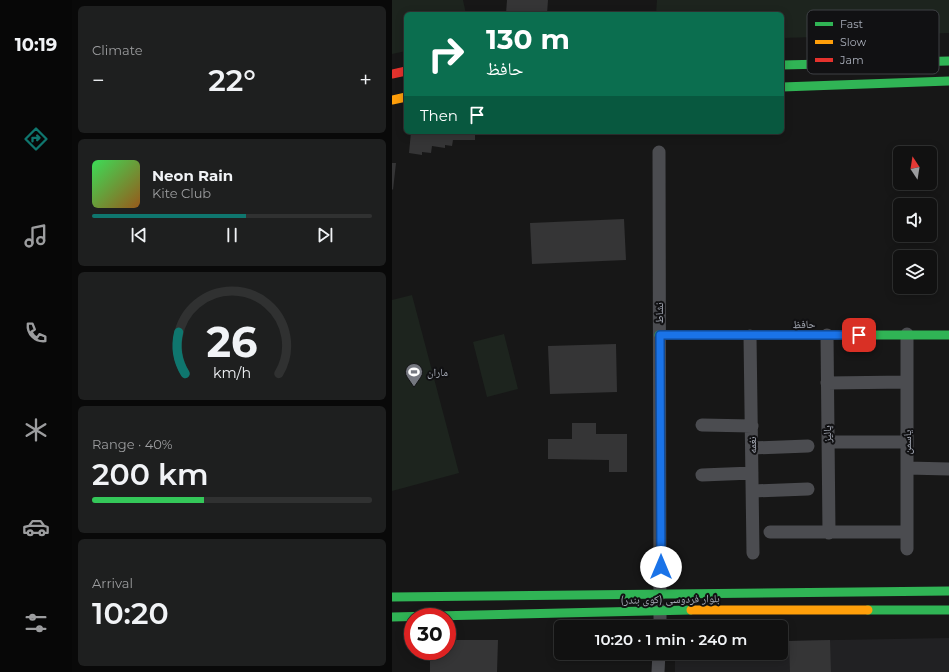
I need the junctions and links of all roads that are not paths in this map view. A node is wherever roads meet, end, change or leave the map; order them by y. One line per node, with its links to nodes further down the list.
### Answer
1 (949, 61): 2 (street)
2 (939, 63)
3 (784, 65): 4 (street)
4 (807, 67)
5 (404, 71): 6 (street)
6 (392, 74)
7 (874, 74): 10 (street)
8 (890, 74): 9 (street)
9 (949, 81)
10 (784, 87)
11 (404, 97): 12 (street)
12 (392, 100)
13 (659, 152): 15 (street, نشاط)
14 (907, 334): 16 (street, حافظ); 17 (street, حافظ); 19 (street, یاسمن)
15 (660, 335): 18 (street, حافظ); 40 (street, نشاط)
16 (827, 335): 18 (street, حافظ); 20 (street, پالیز)
17 (949, 335)
18 (750, 336): 22 (street, نغمه)
19 (907, 382): 20 (street); 24 (street, یاسمن)
20 (827, 383): 23 (street, پالیز)
21 (702, 425): 22 (street)
22 (752, 426): 26 (street, نغمه)
23 (828, 442): 24 (street); 35 (street, پالیز)
24 (907, 442): 27 (street, یاسمن)
25 (808, 446): 26 (street)
26 (752, 448): 29 (street, نغمه)
27 (907, 468): 28 (street); 34 (street, یاسمن)
28 (949, 469)
29 (752, 473): 30 (street); 32 (street, نغمه)
30 (702, 475)
31 (808, 489): 32 (street)
32 (753, 491): 37 (street, نغمه)
33 (770, 532): 35 (street)
34 (907, 532): 35 (street); 36 (street, یاسمن)
35 (829, 533)
36 (907, 550)
37 (753, 554)
38 (949, 591): 39 (street, بلوار فردوسی (کوی بندر))
39 (880, 592): 40 (street, بلوار فردوسی (کوی بندر)); 43 (street)
40 (660, 594): 41 (street, بلوار فردوسی (کوی بندر)); 42 (street)
41 (392, 597)
42 (660, 610): 43 (street, بلوار فردوسی (کوی بندر)); 45 (street, بلوار فردوسی (کوی بندر)); 46 (street)
43 (880, 610): 44 (street, بلوار فردوسی (کوی بندر))
44 (949, 610)
45 (392, 617)
46 (660, 620)
47 (659, 660): 48 (street)
48 (658, 672)

